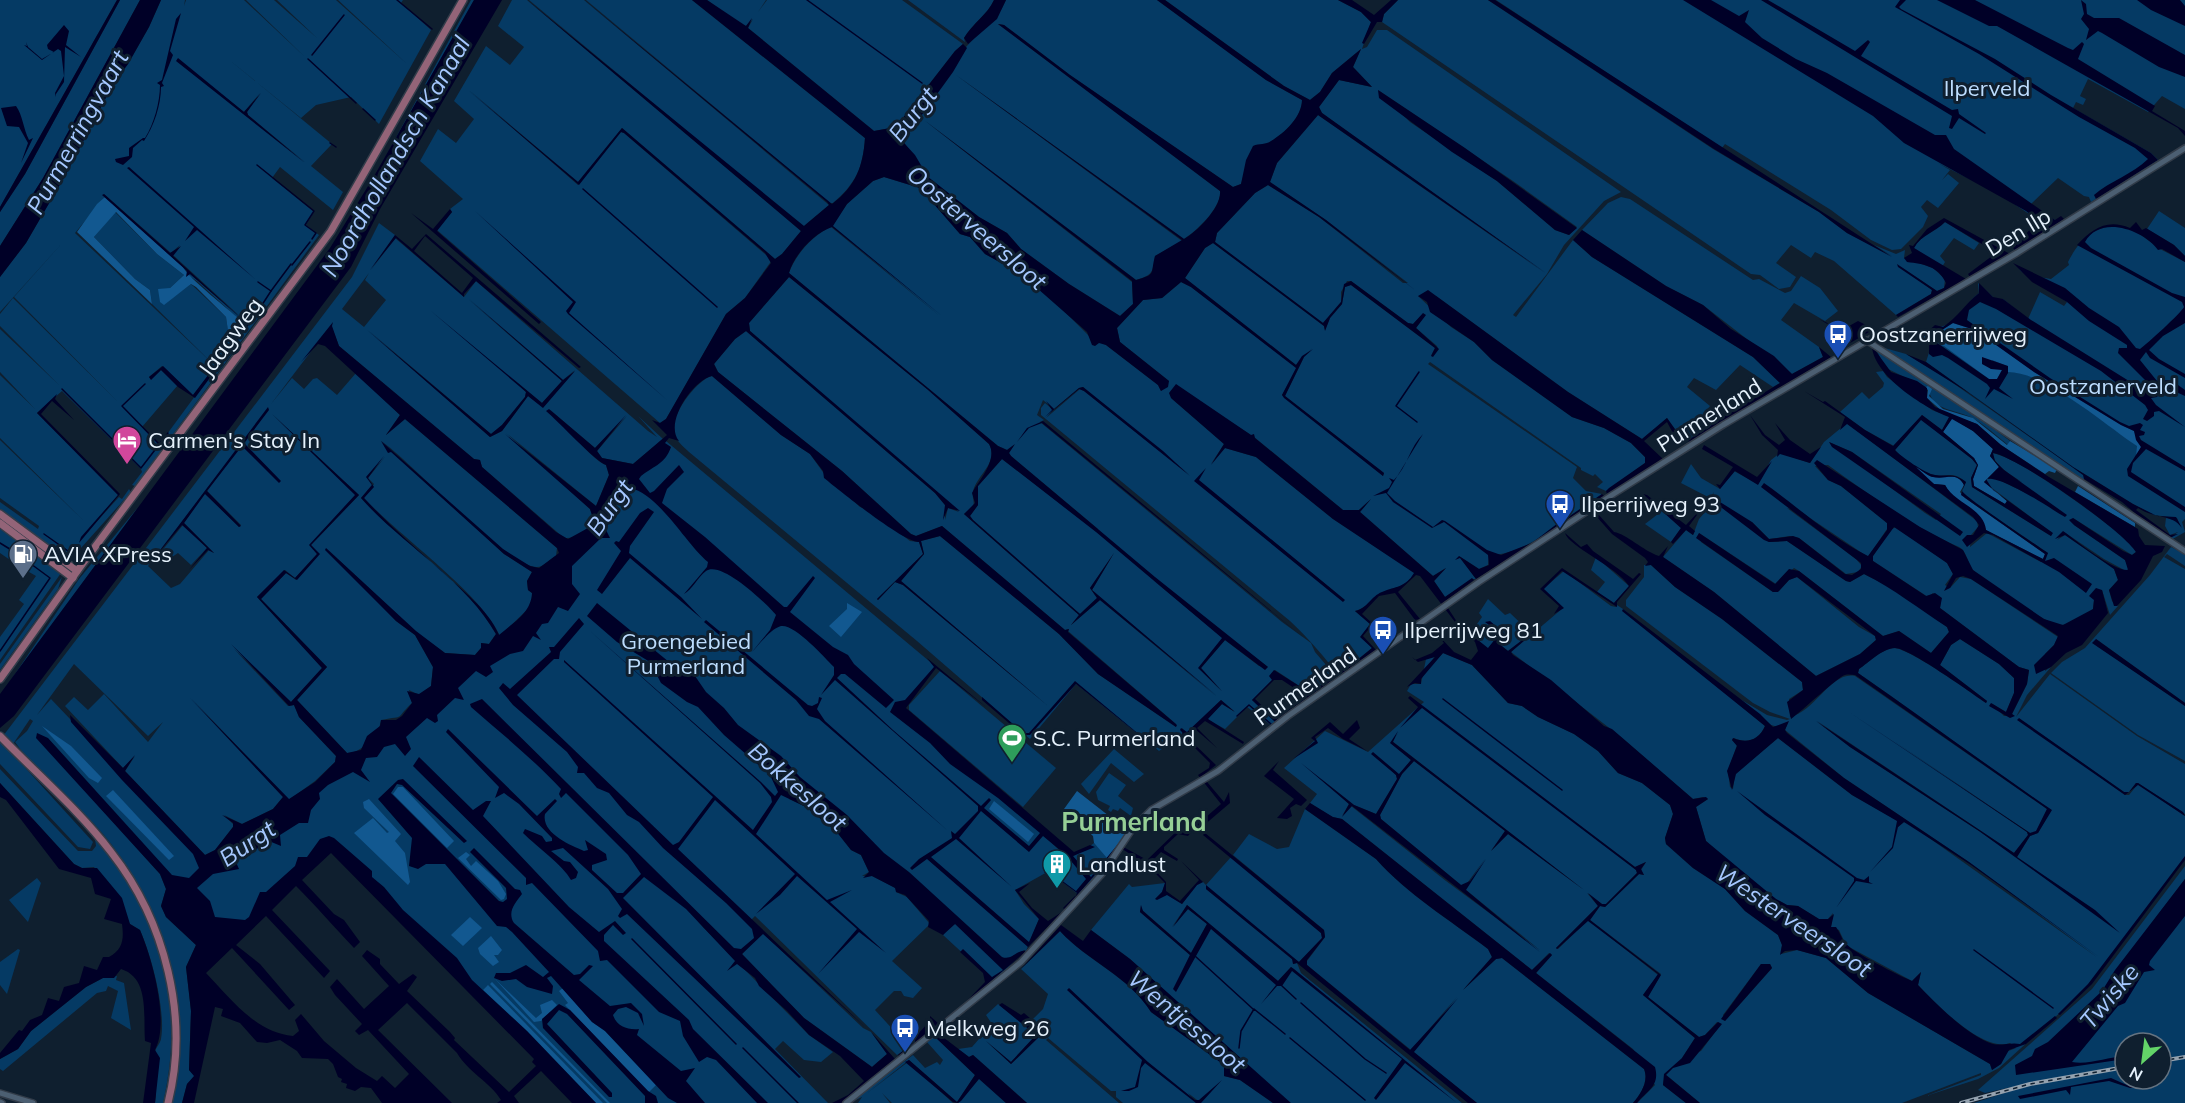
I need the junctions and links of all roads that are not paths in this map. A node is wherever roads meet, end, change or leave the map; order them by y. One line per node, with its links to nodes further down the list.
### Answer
1 (463, 0): 7 (main road, Jaagweg)
2 (2185, 148): 3 (street, Den Ilp)
3 (1866, 340): 6 (street); 14 (street, Purmerland)
4 (0, 514): 7 (main road)
5 (0, 523): 8 (main road)
6 (2185, 552)
7 (77, 571): 8 (main road, Jaagweg)
8 (73, 578): 9 (main road, Jaagweg)
9 (0, 679)
10 (0, 736): 13 (main road)
11 (0, 1093): 12 (street)
12 (33, 1103)
13 (168, 1103)
14 (846, 1103)

